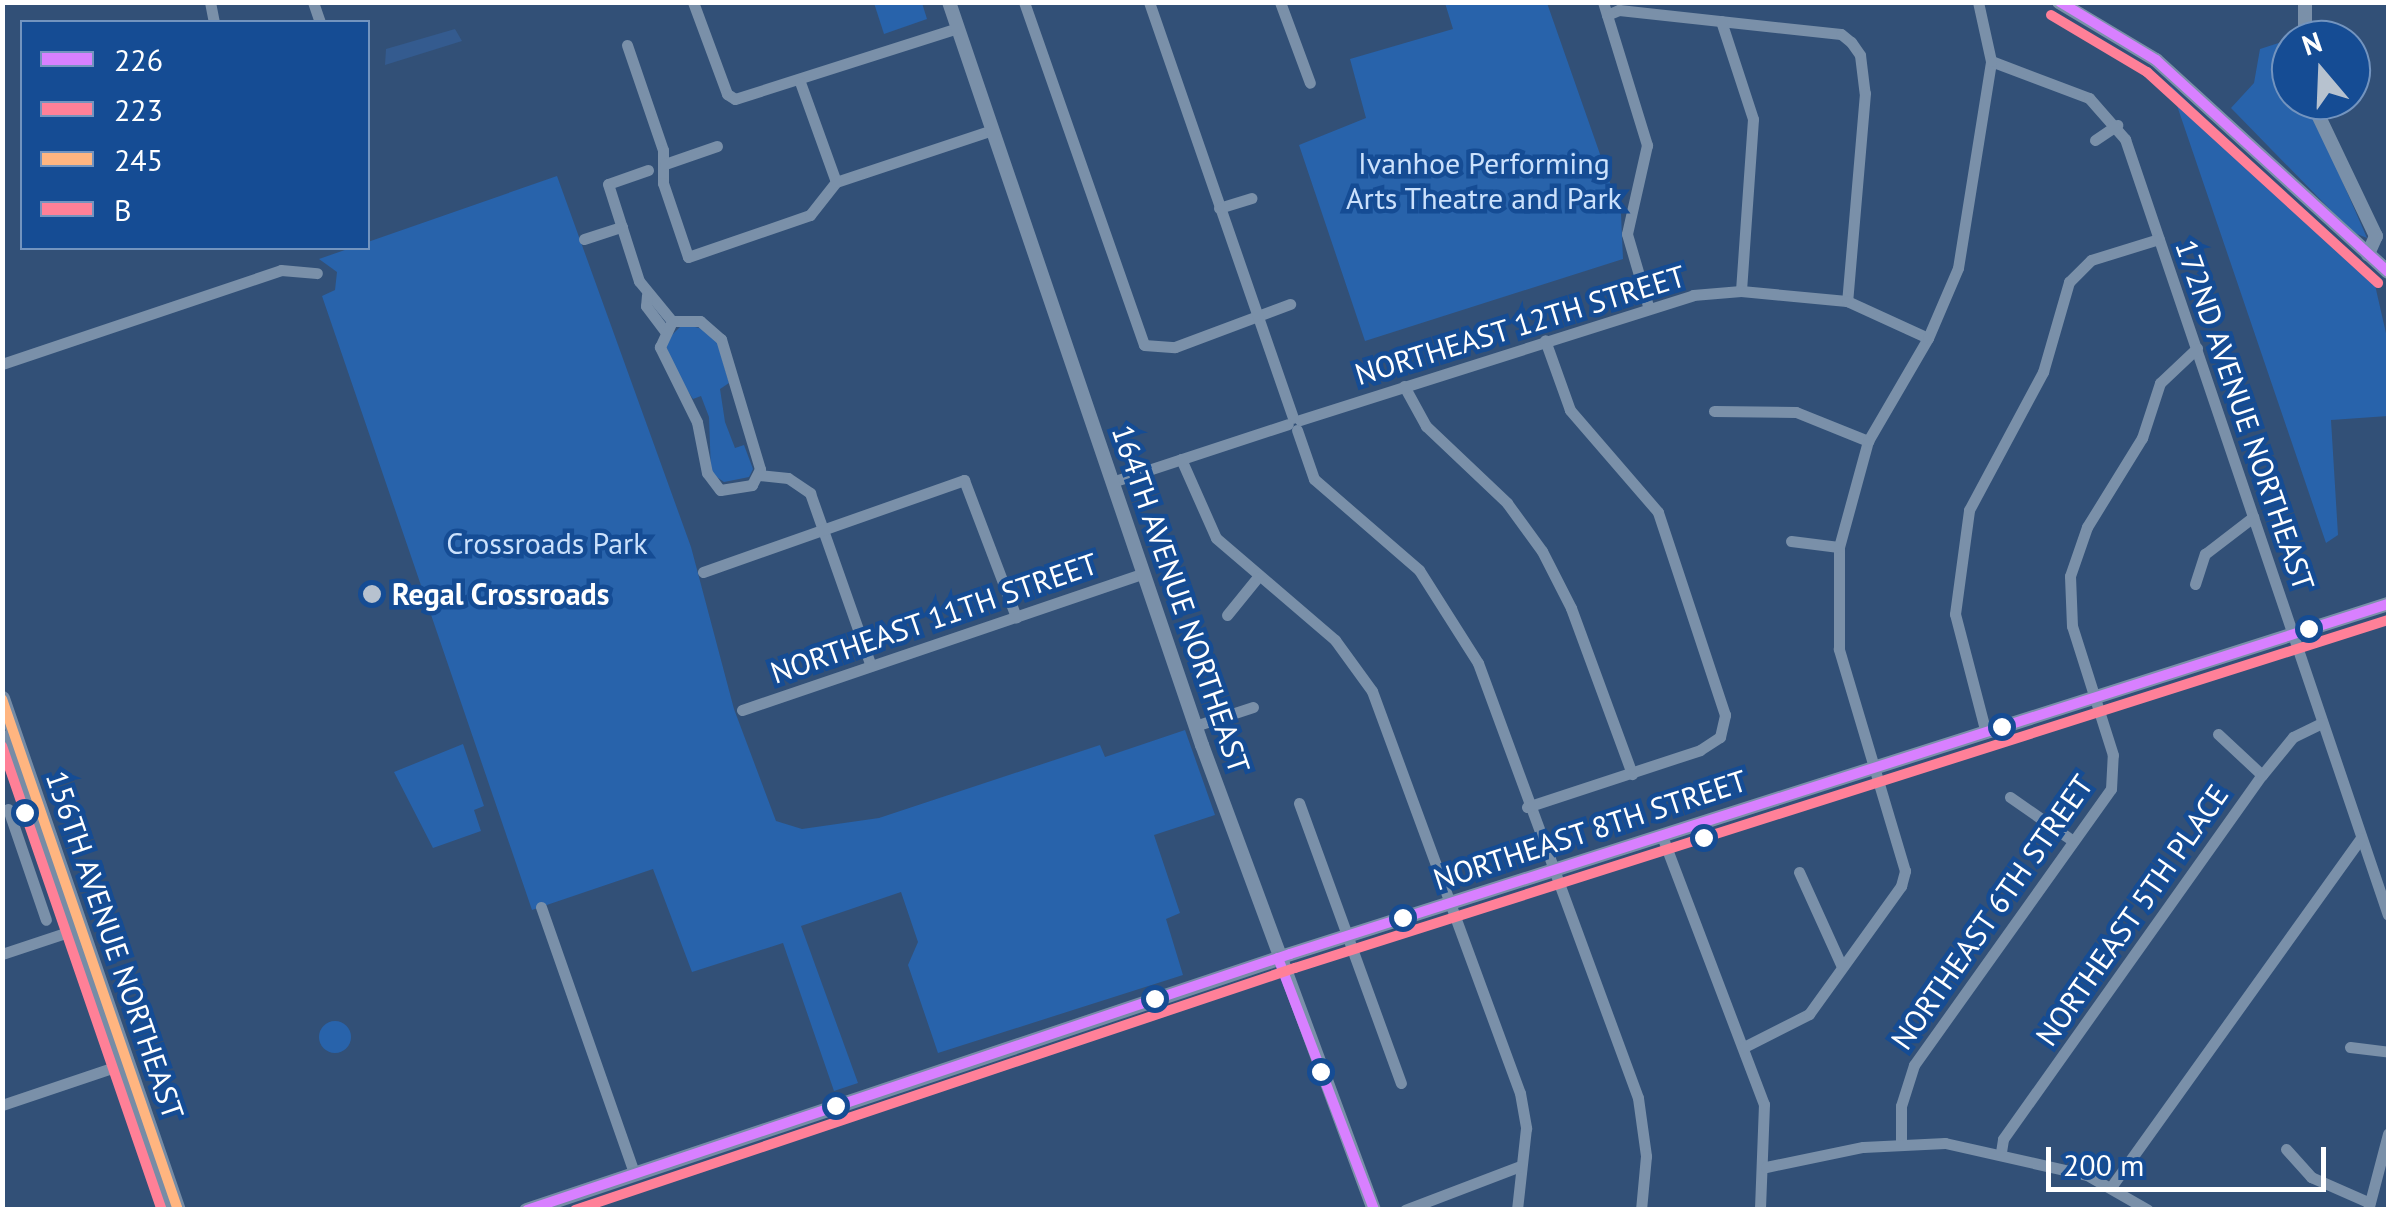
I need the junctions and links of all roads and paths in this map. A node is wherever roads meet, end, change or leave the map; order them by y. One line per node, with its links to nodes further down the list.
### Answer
1 (693, 2): 13 (street)
2 (949, 2): 10 (street, 164TH AVENUE NORTHEAST)
3 (1024, 2): 35 (street)
4 (1148, 2): 24 (street)
5 (1280, 2): 14 (street)
6 (1978, 2): 12 (street)
7 (2059, 2): 28 (street)
8 (1605, 9): 9 (street); 34 (street)
9 (1721, 21): 31 (street); 32 (street)
10 (958, 28): 13 (street); 17 (street, 164TH AVENUE NORTHEAST)
11 (627, 44): 20 (street)
12 (1991, 61): 16 (street); 37 (street)
13 (800, 82): 22 (street)
14 (1310, 83)
15 (2321, 120): 28 (street)
16 (2117, 125): 18 (street); 27 (street, 172ND AVENUE NORTHEAST)
17 (992, 130): 22 (street); 47 (street, 164TH AVENUE NORTHEAST)
18 (2095, 140)
19 (717, 146): 20 (street)
20 (664, 164): 22 (street)
21 (648, 170): 25 (street)
22 (836, 182)
23 (1252, 198): 24 (street)
24 (1219, 208): 35 (street)
25 (622, 227): 26 (street); 36 (street)
26 (584, 239)
27 (2158, 239): 39 (street, 172ND AVENUE NORTHEAST); 67 (street)
28 (2368, 254): 29 (street)
29 (2388, 272)
30 (317, 273): 40 (street)
31 (1741, 291): 32 (street, NORTHEAST 12TH STREET); 34 (street, NORTHEAST 12TH STREET)
32 (1847, 301): 37 (street, NORTHEAST 12TH STREET)
33 (1290, 304): 35 (street)
34 (1648, 306): 38 (street, NORTHEAST 12TH STREET)
35 (1260, 319): 43 (street)
36 (668, 326): 46 (street); 46 (street)
37 (1928, 338): 44 (street)
38 (1546, 340): 41 (street, NORTHEAST 12TH STREET); 71 (street)
39 (2197, 348): 48 (street, 172ND AVENUE NORTHEAST); 62 (street)
40 (2, 364)
41 (1404, 386): 43 (street, NORTHEAST 12TH STREET); 71 (street)
42 (1714, 411): 44 (street)
43 (1294, 423): 45 (street, NORTHEAST 12TH STREET); 75 (street)
44 (1868, 441): 51 (street)
45 (1181, 459): 47 (street, NORTHEAST 12TH STREET); 54 (street)
46 (758, 475): 49 (street)
47 (1112, 482): 53 (street, 164TH AVENUE NORTHEAST)
48 (2253, 517): 55 (street); 59 (street, 172ND AVENUE NORTHEAST)
49 (826, 530): 52 (street); 58 (street); 60 (street)
50 (1791, 542): 51 (street)
51 (1839, 546): 70 (street)
52 (703, 572)
53 (1142, 574): 58 (street, NORTHEAST 11TH STREET); 66 (street, 164TH AVENUE NORTHEAST)
54 (1257, 578): 57 (street); 82 (street)
55 (2194, 584)
56 (2388, 604): 59 (street, NORTHEAST 8TH STREET)
57 (1226, 615)
58 (1016, 616): 60 (street, NORTHEAST 11TH STREET)
59 (2294, 636): 62 (street, NORTHEAST 8TH STREET); 65 (street, 172ND AVENUE NORTHEAST)
60 (871, 666): 64 (street, NORTHEAST 11TH STREET)
61 (2, 698): 107 (main road, 156TH AVENUE NORTHEAST)
62 (2095, 699): 67 (street, NORTHEAST 8TH STREET); 79 (street, NORTHEAST 6TH STREET)
63 (1253, 707): 66 (street)
64 (742, 710)
65 (2322, 723): 72 (street, NORTHEAST 5TH PLACE); 78 (street, 172ND AVENUE NORTHEAST)
66 (1195, 726): 89 (street, 164TH AVENUE NORTHEAST)
67 (1986, 733): 70 (street, NORTHEAST 8TH STREET)
68 (2218, 734): 72 (street)
69 (2, 737): 76 (main road, 156TH AVENUE NORTHEAST)
70 (1874, 768): 77 (street, NORTHEAST 8TH STREET); 90 (street)
71 (1632, 774): 75 (street)
72 (2262, 775): 100 (street, NORTHEAST 5TH PLACE)
73 (2010, 797): 79 (street)
74 (1300, 804): 87 (street)
75 (1527, 807): 80 (street)
76 (12, 808): 85 (street); 86 (main road, 156TH AVENUE NORTHEAST)
77 (1662, 836): 80 (street, NORTHEAST 8TH STREET); 91 (street)
78 (2361, 838): 84 (street, 172ND AVENUE NORTHEAST); 104 (street)
79 (2073, 842): 98 (street, NORTHEAST 6TH STREET)
80 (1550, 872): 82 (street, NORTHEAST 8TH STREET); 112 (street)
81 (1799, 872): 90 (street)
82 (1446, 904): 87 (street, NORTHEAST 8TH STREET); 101 (street)
83 (541, 906): 103 (street)
84 (2388, 915)
85 (46, 920)
86 (70, 931): 88 (street); 94 (main road, 156TH AVENUE NORTHEAST)
87 (1344, 936): 89 (street, NORTHEAST 8TH STREET); 95 (street)
88 (2, 954)
89 (1278, 958): 103 (main road, NORTHEAST 8TH STREET); 109 (street, 164TH AVENUE NORTHEAST)
90 (1842, 967): 91 (street)
91 (1744, 1047): 102 (street)
92 (2350, 1047): 93 (street)
93 (2388, 1052)
94 (115, 1067): 96 (street); 106 (main road, 156TH AVENUE NORTHEAST)
95 (1401, 1083)
96 (2, 1105)
97 (2388, 1134): 105 (street)
98 (1901, 1142): 100 (street); 102 (street)
99 (2286, 1150): 105 (street)
100 (2001, 1152): 104 (street)
101 (1520, 1166): 110 (street); 111 (street)
102 (1766, 1167): 113 (street)
103 (634, 1173): 108 (main road, NORTHEAST 8TH STREET)
104 (2112, 1187): 114 (street)
105 (2369, 1206)
106 (165, 1210)
107 (178, 1210)
108 (526, 1210)
109 (1374, 1210)
110 (1405, 1210)
111 (1517, 1210)
112 (1641, 1210)
113 (1760, 1210)
114 (2148, 1210)

